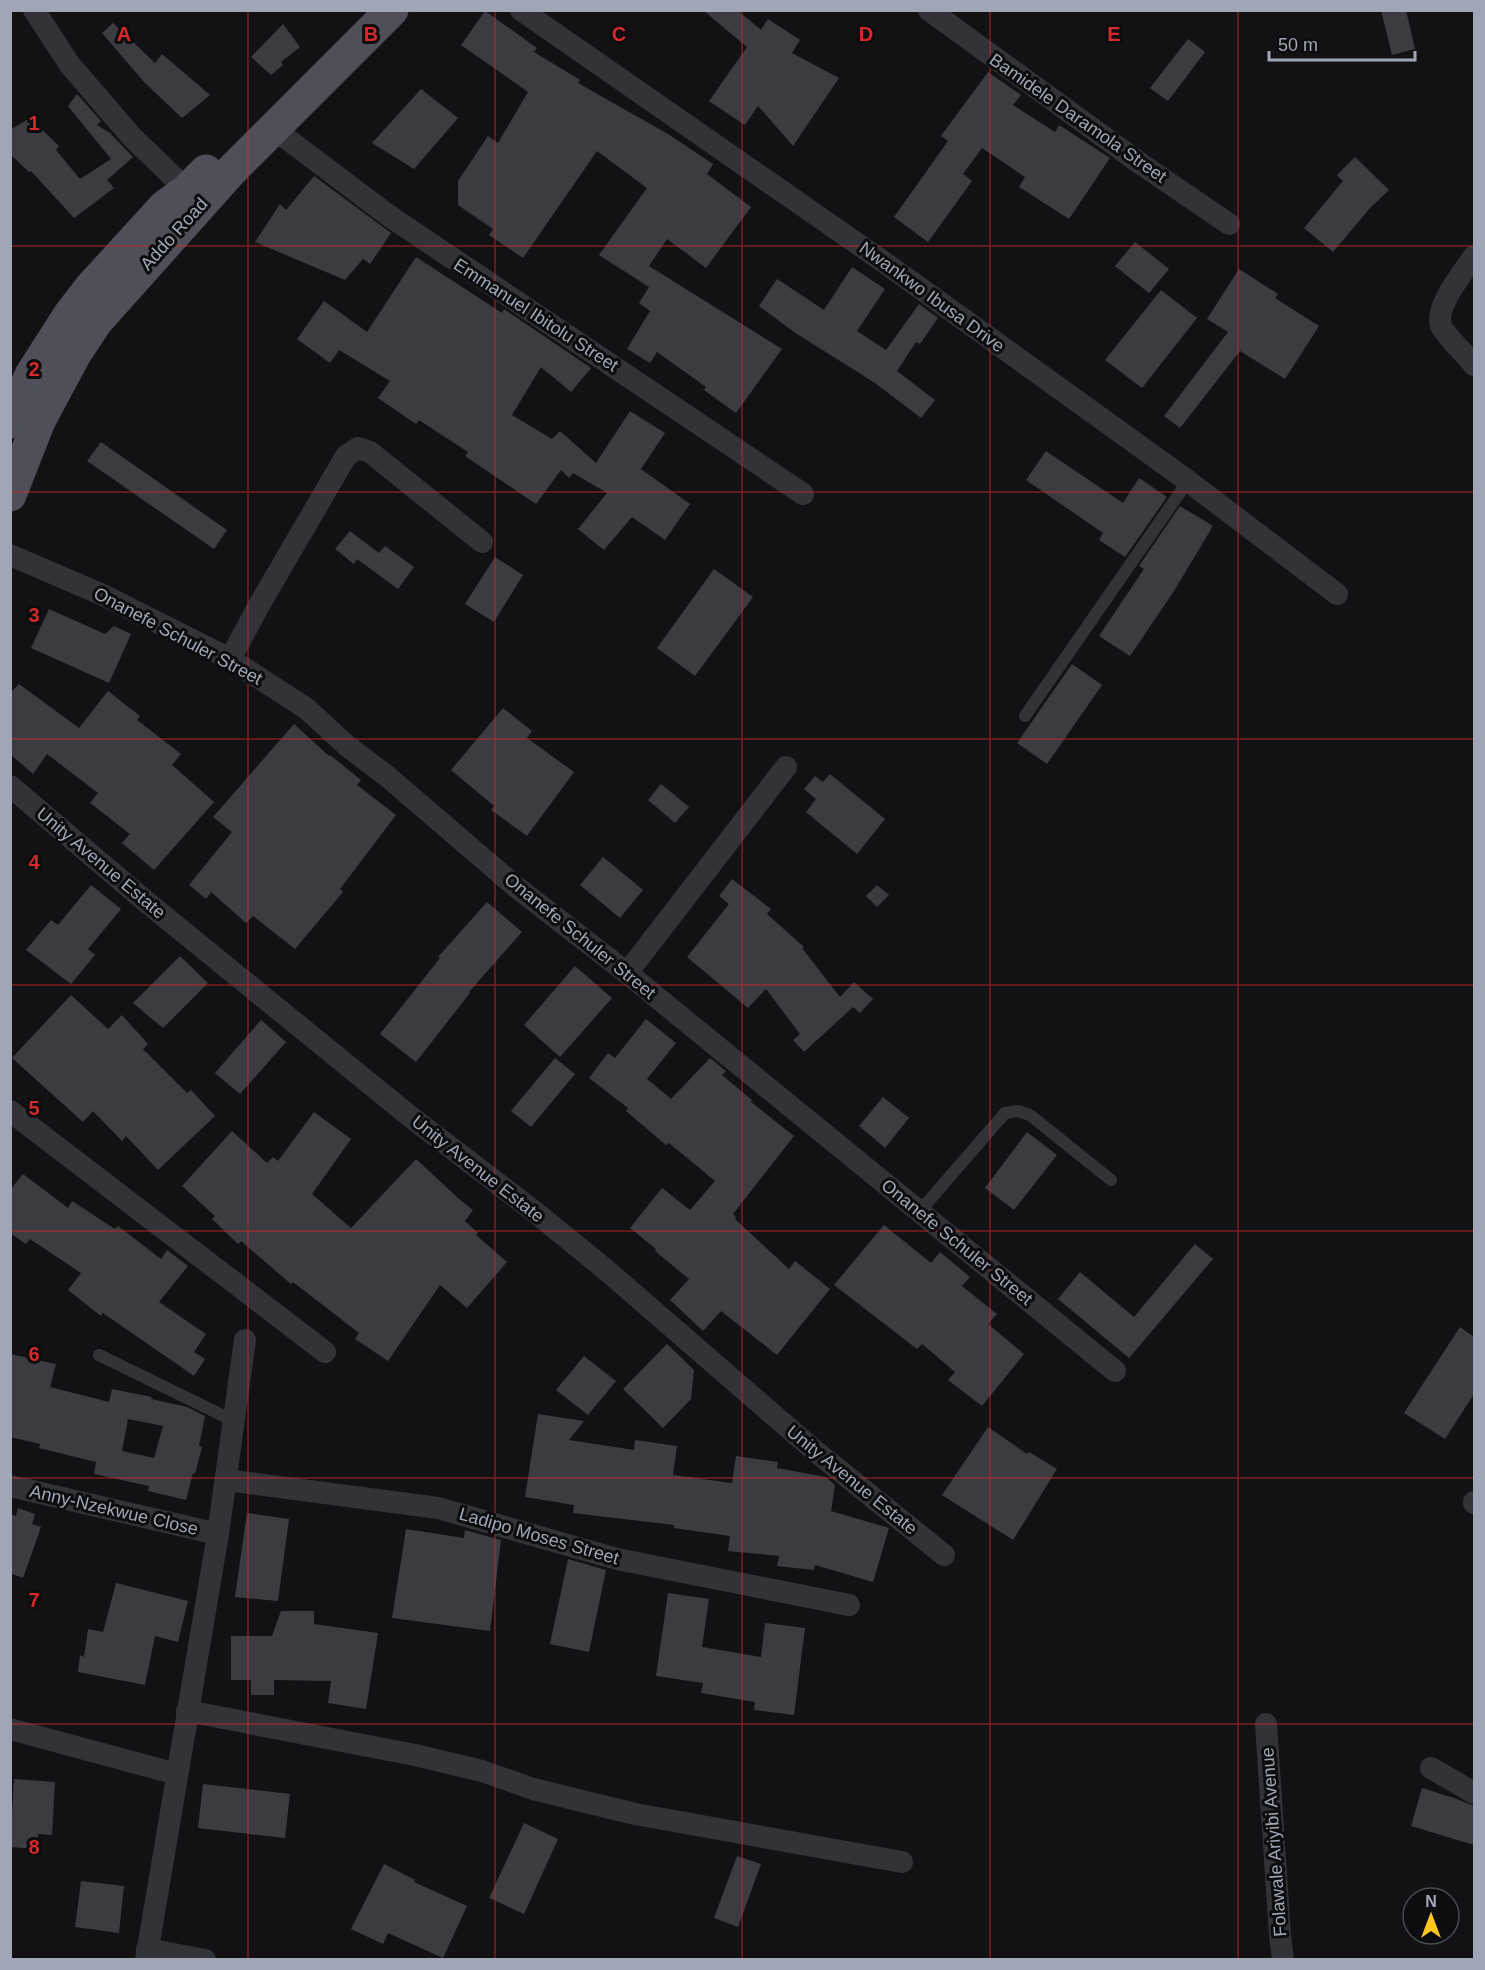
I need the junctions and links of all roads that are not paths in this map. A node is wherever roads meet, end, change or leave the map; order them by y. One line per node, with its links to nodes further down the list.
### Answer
1 (34, 10): 7 (street)
2 (362, 10): 7 (main road, Addo Road)
3 (392, 10): 6 (main road, Addo Road)
4 (521, 10): 12 (street, Nwankwo Ibusa Drive)
5 (929, 10): 8 (street, Bamidele Daramola Street)
6 (274, 129): 13 (street, Emmanuel Ibitolu Street); 14 (main road, Addo Road)
7 (187, 190): 11 (main road, Addo Road)
8 (1229, 224)
9 (1474, 256): 10 (street)
10 (1474, 365)
11 (10, 422)
12 (1188, 481): 17 (street, Nwankwo Ibusa Drive); 19 (lane)
13 (803, 494)
14 (10, 495)
15 (483, 542): 18 (street)
16 (10, 555): 18 (street, Onanefe Schuler Street)
17 (1337, 594)
18 (230, 659): 22 (street, Onanefe Schuler Street)
19 (1025, 716)
20 (786, 767): 22 (street)
21 (10, 786): 34 (street, Unity Avenue Estate)
22 (627, 973): 25 (street, Onanefe Schuler Street)
23 (10, 1111): 27 (street)
24 (1111, 1180): 25 (lane)
25 (920, 1211): 29 (street, Onanefe Schuler Street)
26 (244, 1340): 30 (street)
27 (326, 1352)
28 (99, 1355): 30 (lane)
29 (1115, 1371)
30 (234, 1421): 31 (street)
31 (226, 1480): 33 (street); 35 (street, Ladipo Moses Street)
32 (10, 1486): 33 (street, Anny-Nzekwue Close)
33 (218, 1534): 36 (street)
34 (944, 1555)
35 (849, 1605)
36 (187, 1711): 40 (street); 42 (street)
37 (1266, 1724): 45 (street, Folawale Ariyibi Avenue)
38 (10, 1729): 40 (street)
39 (1431, 1768): 41 (street)
40 (177, 1774): 43 (street)
41 (1474, 1793)
42 (902, 1862)
43 (146, 1954): 44 (street)
44 (205, 1959)
45 (1283, 1959)

